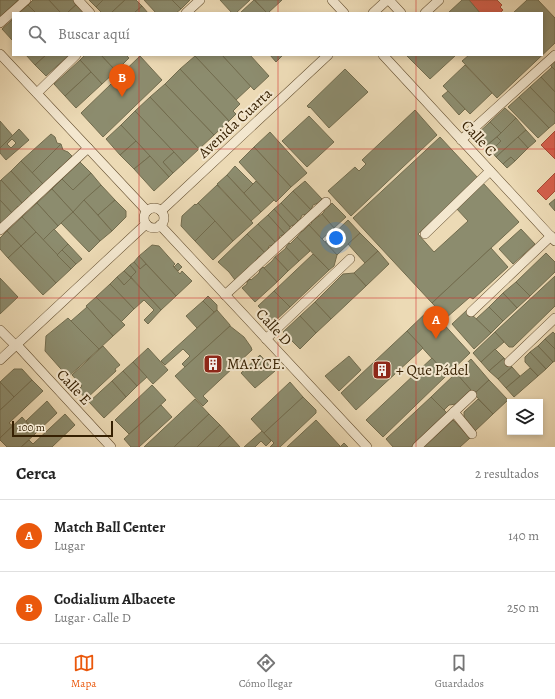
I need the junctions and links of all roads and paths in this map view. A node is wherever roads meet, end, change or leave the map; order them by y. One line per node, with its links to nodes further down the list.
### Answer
1 (26, 0): 8 (street)
2 (78, 0): 9 (street)
3 (200, 0): 10 (street)
4 (332, 0): 11 (street)
5 (388, 0): 12 (street); 13 (street)
6 (439, 0): 14 (street)
7 (12, 12): 15 (street)
8 (12, 12)
9 (89, 12)
10 (187, 12)
11 (343, 12)
12 (374, 12)
13 (400, 12)
14 (427, 12)
15 (0, 23)
16 (0, 54): 21 (street)
17 (555, 55): 22 (street)
18 (75, 56): 21 (street)
19 (327, 56): 27 (street, Avenida Cuarta)
20 (384, 56): 22 (street, Calle C)
21 (36, 93): 23 (street)
22 (462, 140): 24 (street, Calle C)
23 (88, 148): 26 (street); 30 (street)
24 (490, 171): 31 (street); 32 (street, Calle C)
25 (326, 202): 34 (street)
26 (147, 211): 27 (street); 28 (street)
27 (161, 211): 29 (street)
28 (146, 224): 29 (street); 39 (street)
29 (160, 225): 34 (street, Calle D)
30 (0, 230)
31 (425, 234)
32 (553, 239): 35 (street)
33 (350, 259): 38 (street)
34 (225, 295): 38 (street, Calle D)
35 (471, 312)
36 (555, 318): 41 (street)
37 (0, 330): 39 (street, Calle E)
38 (266, 339): 46 (street, Calle D)
39 (16, 345): 40 (street); 45 (street, Calle E)
40 (0, 360)
41 (509, 362)
42 (472, 395): 43 (street)
43 (454, 412): 44 (street); 47 (street)
44 (472, 434)
45 (111, 447)
46 (368, 447)
47 (417, 447)

